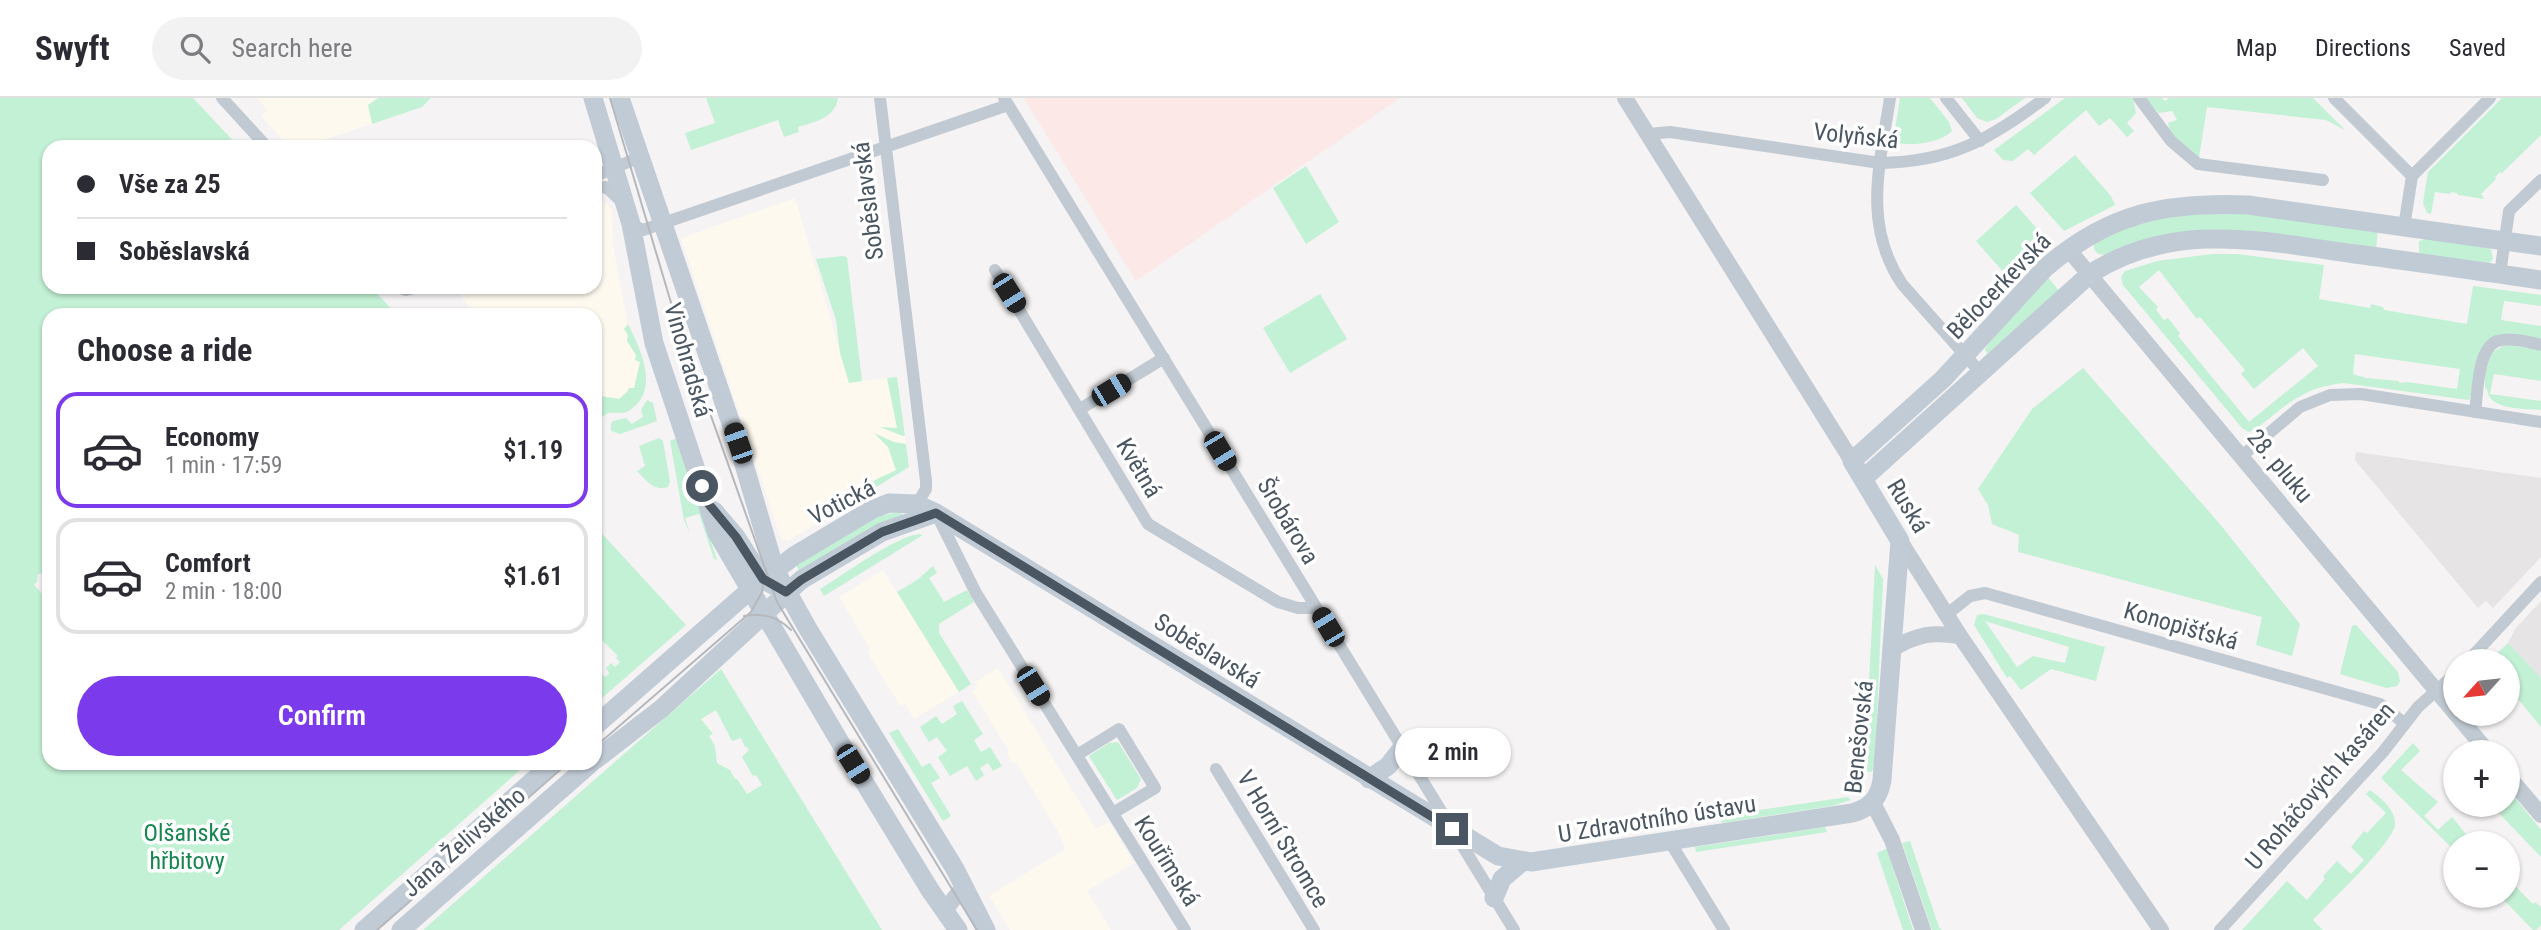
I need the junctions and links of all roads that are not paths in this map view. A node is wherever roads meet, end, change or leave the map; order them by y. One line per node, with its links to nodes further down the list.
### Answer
1 (222, 98): 15 (street)
2 (593, 98): 20 (main road, Vinohradská)
3 (620, 98): 18 (main road, Vinohradská)
4 (880, 98): 17 (street, Soběslavská)
5 (1625, 98): 14 (street, Ruská)
6 (1890, 98): 19 (street)
7 (1946, 98): 16 (street)
8 (2045, 98): 16 (street, Volyňská)
9 (2139, 98): 23 (street)
10 (2353, 98): 13 (street)
11 (2490, 98): 22 (street)
12 (1006, 101): 17 (street); 38 (street, Šrobárova)
13 (2339, 103): 22 (street)
14 (1648, 134): 19 (street, Volyňská); 44 (street, Ruská)
15 (261, 140)
16 (1980, 141): 19 (street, Volyňská)
17 (886, 147): 27 (street); 46 (street, Soběslavská)
18 (640, 157): 20 (street); 27 (main road, Vinohradská)
19 (1880, 163): 37 (street)
20 (615, 166): 21 (street); 26 (main road, Vinohradská)
21 (602, 172)
22 (2412, 176): 28 (street)
23 (2323, 180)
24 (2541, 180): 29 (street)
25 (602, 187): 26 (street)
26 (629, 215): 27 (street); 49 (main road, Vinohradská)
27 (662, 223): 49 (main road, Vinohradská)
28 (2404, 226): 29 (main road, Bělocerkevská); 31 (main road, Bělocerkevská)
29 (2504, 241): 30 (main road, Bělocerkevská); 34 (street)
30 (2541, 246)
31 (2068, 249): 33 (street, 28. pluku); 37 (main road, Bělocerkevská)
32 (995, 271): 40 (street, Květná)
33 (2090, 274): 34 (main road, Bělocerkevská); 39 (main road, Bělocerkevská); 43 (street, 28. pluku)
34 (2500, 274): 35 (main road, Bělocerkevská)
35 (2541, 280)
36 (2541, 345): 41 (street)
37 (1966, 355): 39 (street); 44 (main road, Bělocerkevská)
38 (1164, 358): 40 (street); 52 (street, Šrobárova)
39 (1980, 372): 45 (main road, Bělocerkevská)
40 (1080, 409): 52 (street, Květná)
41 (2475, 412): 42 (street); 43 (street)
42 (2541, 422)
43 (2242, 456): 59 (street, 28. pluku)
44 (1852, 461): 45 (main road, Ruská)
45 (1863, 479): 48 (main road, Ruská)
46 (917, 504): 47 (main road, Votická); 49 (main road, Votická)
47 (936, 513): 51 (main road, Votická); 67 (street, Kouřimská); 71 (main road, Soběslavská)
48 (1900, 541): 54 (street, Ruská); 56 (main road, Benešovská)
49 (762, 580): 51 (main road, Vinohradská); 53 (main road, Vinohradská); 61 (main road)
50 (2541, 582): 57 (street)
51 (786, 592): 53 (main road, Votická); 79 (main road, Vinohradská)
52 (1316, 608): 65 (street, Šrobárova)
53 (765, 615): 66 (main road, Jana Želivského); 81 (main road, Vinohradská)
54 (1946, 615): 55 (street, Ruská); 62 (street, Konopišťská)
55 (1960, 636): 56 (street); 91 (street, Ruská)
56 (1892, 649): 73 (main road, Benešovská)
57 (2479, 649)
58 (2443, 685): 59 (street, U Roháčových kasáren)
59 (2437, 690): 60 (street, 28. pluku); 62 (street, U Roháčových kasáren)
60 (2443, 697)
61 (602, 720)
62 (2404, 723): 92 (street, U Roháčových kasáren)
63 (2467, 726): 64 (street, 28. pluku)
64 (2478, 740)
65 (1402, 748): 71 (main road); 76 (street, Šrobárova)
66 (602, 754)
67 (1077, 755): 74 (street, Kouřimská); 74 (street, Kouřimská)
68 (1216, 769): 87 (street, V Horní Stromce)
69 (545, 770): 82 (main road, Jana Želivského)
70 (583, 770): 83 (main road, Jana Želivského)
71 (1369, 779): 76 (main road, Soběslavská)
72 (2520, 791): 75 (street)
73 (1873, 803): 77 (main road, U Zdravotního ústavu); 90 (street, Benešovská)
74 (1113, 813): 86 (street, Kouřimská)
75 (2541, 816)
76 (1452, 829): 78 (main road, U Zdravotního ústavu); 80 (street, Šrobárova)
77 (1670, 842): 78 (main road, U Zdravotního ústavu); 89 (street)
78 (1521, 862): 80 (main road)
79 (963, 887): 81 (street); 85 (main road, Vinohradská)
80 (1494, 898): 88 (street, Šrobárova)
81 (946, 909): 84 (main road, Vinohradská)
82 (364, 930)
83 (401, 930)
84 (958, 930)
85 (986, 930)
86 (1185, 930)
87 (1314, 930)
88 (1514, 930)
89 (1724, 930)
90 (1923, 930)
91 (2161, 930)
92 (2220, 930)

